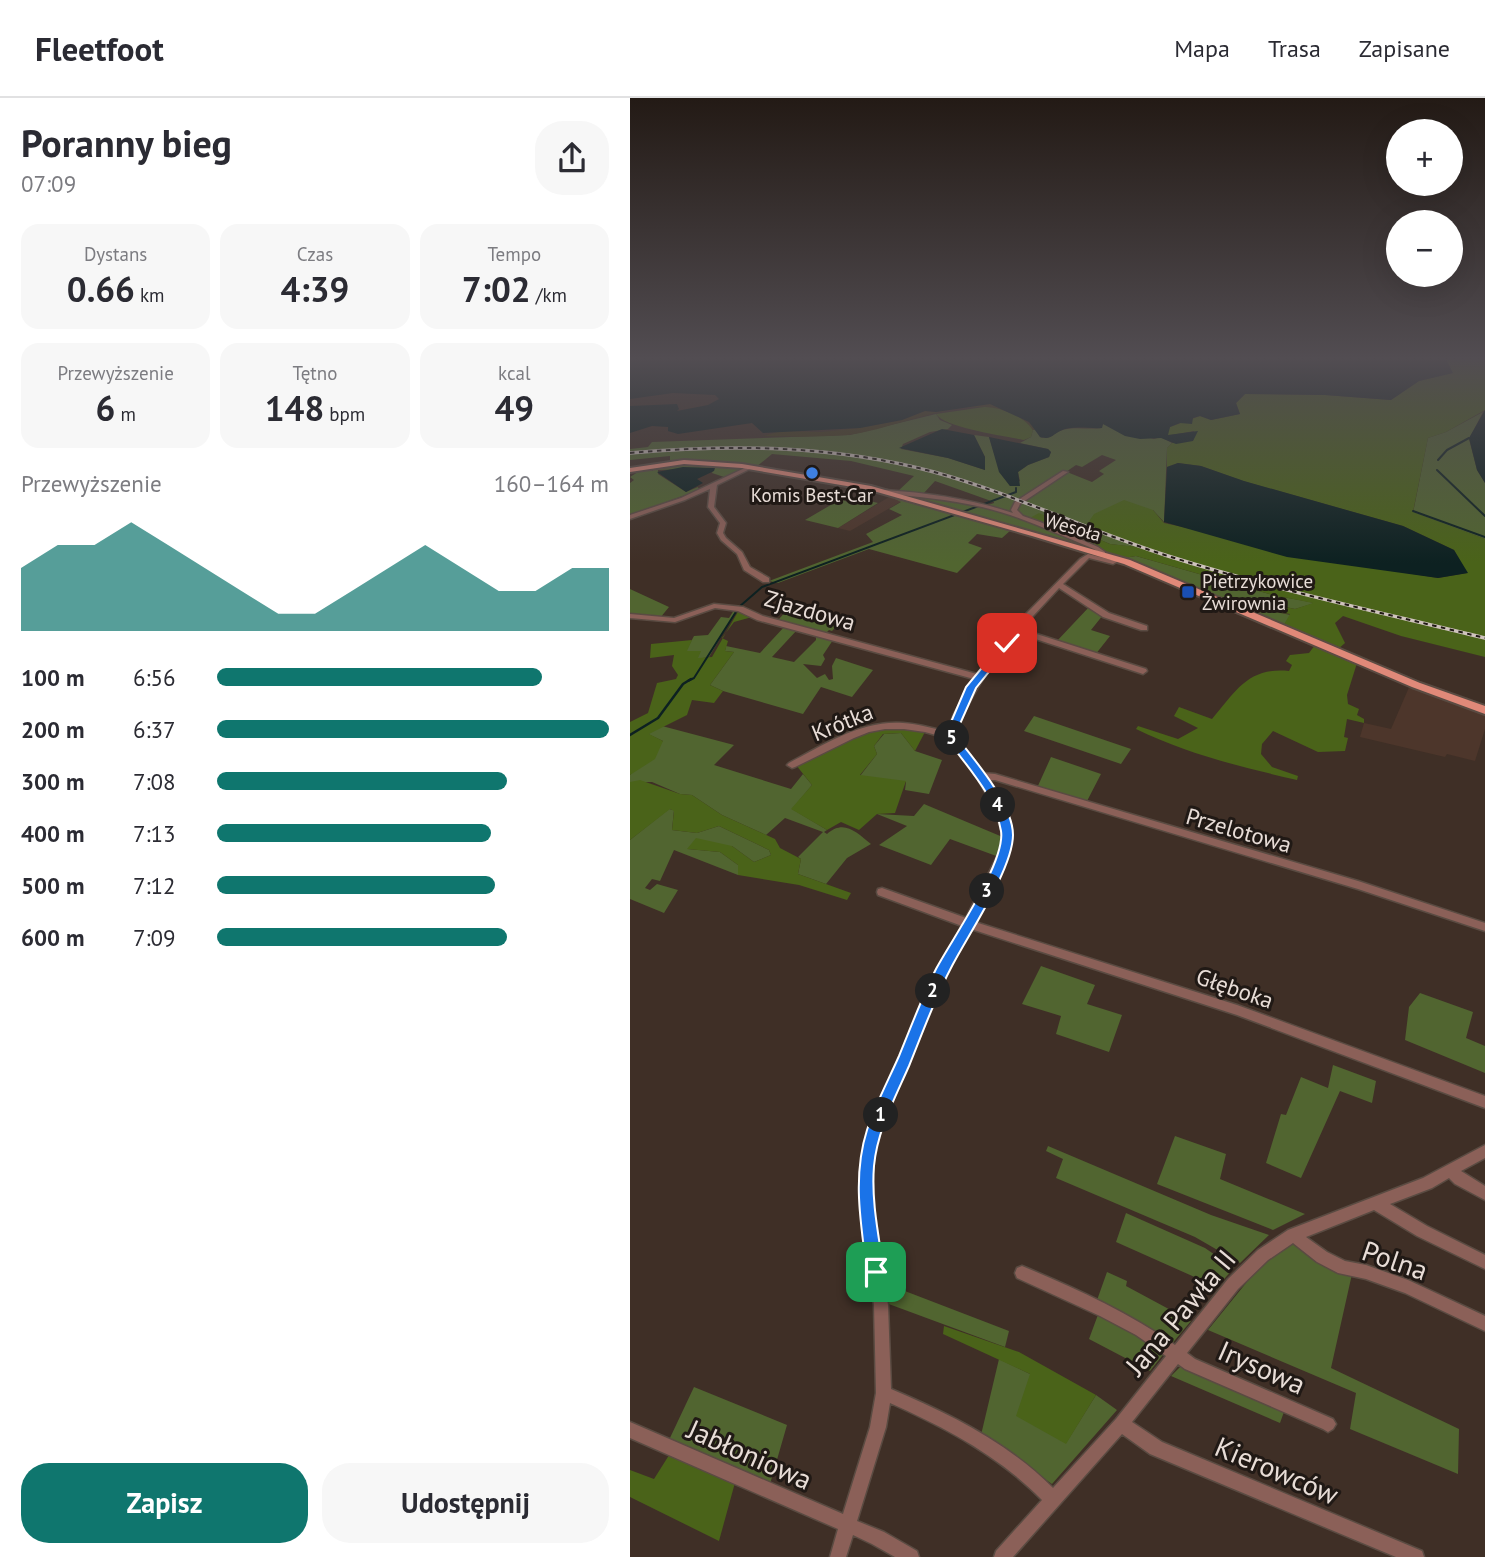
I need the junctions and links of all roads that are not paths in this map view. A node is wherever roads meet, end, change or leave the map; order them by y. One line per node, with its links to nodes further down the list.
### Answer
1 (751, 467): 2 (main road, Wesoła); 4 (street); 5 (main road, Wesoła)
2 (630, 470)
3 (1065, 472): 7 (street)
4 (714, 485): 12 (street); 17 (street)
5 (885, 492): 6 (street); 9 (main road, Wesoła)
6 (948, 499): 8 (street); 9 (street)
7 (1017, 503): 8 (street); 11 (street)
8 (988, 506): 11 (street)
9 (939, 507): 10 (main road, Wesoła)
10 (954, 511): 14 (main road, Wesoła)
11 (1020, 516): 13 (street)
12 (630, 517)
13 (1044, 525): 14 (street); 15 (street)
14 (1035, 534): 15 (main road, Wesoła)
15 (1103, 554): 16 (main road, Wesoła)
16 (1118, 559): 18 (street); 24 (main road, Wesoła)
17 (766, 580)
18 (1058, 584): 20 (street); 21 (street)
19 (630, 616): 23 (street, Zjazdowa)
20 (1144, 628)
21 (1018, 631): 22 (street); 23 (street)
22 (1143, 671)
23 (978, 677): 25 (street)
24 (1485, 710)
25 (950, 736): 26 (street, Krótka); 27 (street)
26 (792, 765)
27 (981, 776): 29 (street); 30 (street, Przelotowa)
28 (882, 892): 29 (street, Głęboka)
29 (969, 924): 31 (street, Głęboka); 41 (street)
30 (1485, 927)
31 (1485, 1102)
32 (1485, 1151): 33 (street, Jana Pawła II)
33 (1450, 1170): 34 (street); 35 (street, Jana Pawła II)
34 (1485, 1193)
35 (1377, 1204): 36 (street, Jana Pawła II); 37 (street)
36 (1293, 1235): 39 (street, Polna); 40 (street, Jana Pawła II)
37 (1485, 1262)
38 (1022, 1273): 40 (street, Irysowa)
39 (1485, 1324)
40 (1177, 1354): 42 (street, Jana Pawła II); 43 (street, Irysowa)
41 (884, 1392): 45 (street); 46 (street)
42 (1121, 1424): 45 (street, Jana Pawła II); 50 (street, Kierowców)
43 (1328, 1424)
44 (630, 1430): 46 (street, Jabłoniowa)
45 (1054, 1500): 49 (street, Jana Pawła II)
46 (848, 1526): 47 (street); 48 (street, Jabłoniowa)
47 (838, 1557)
48 (911, 1557)
49 (1002, 1557)
50 (1416, 1557)

